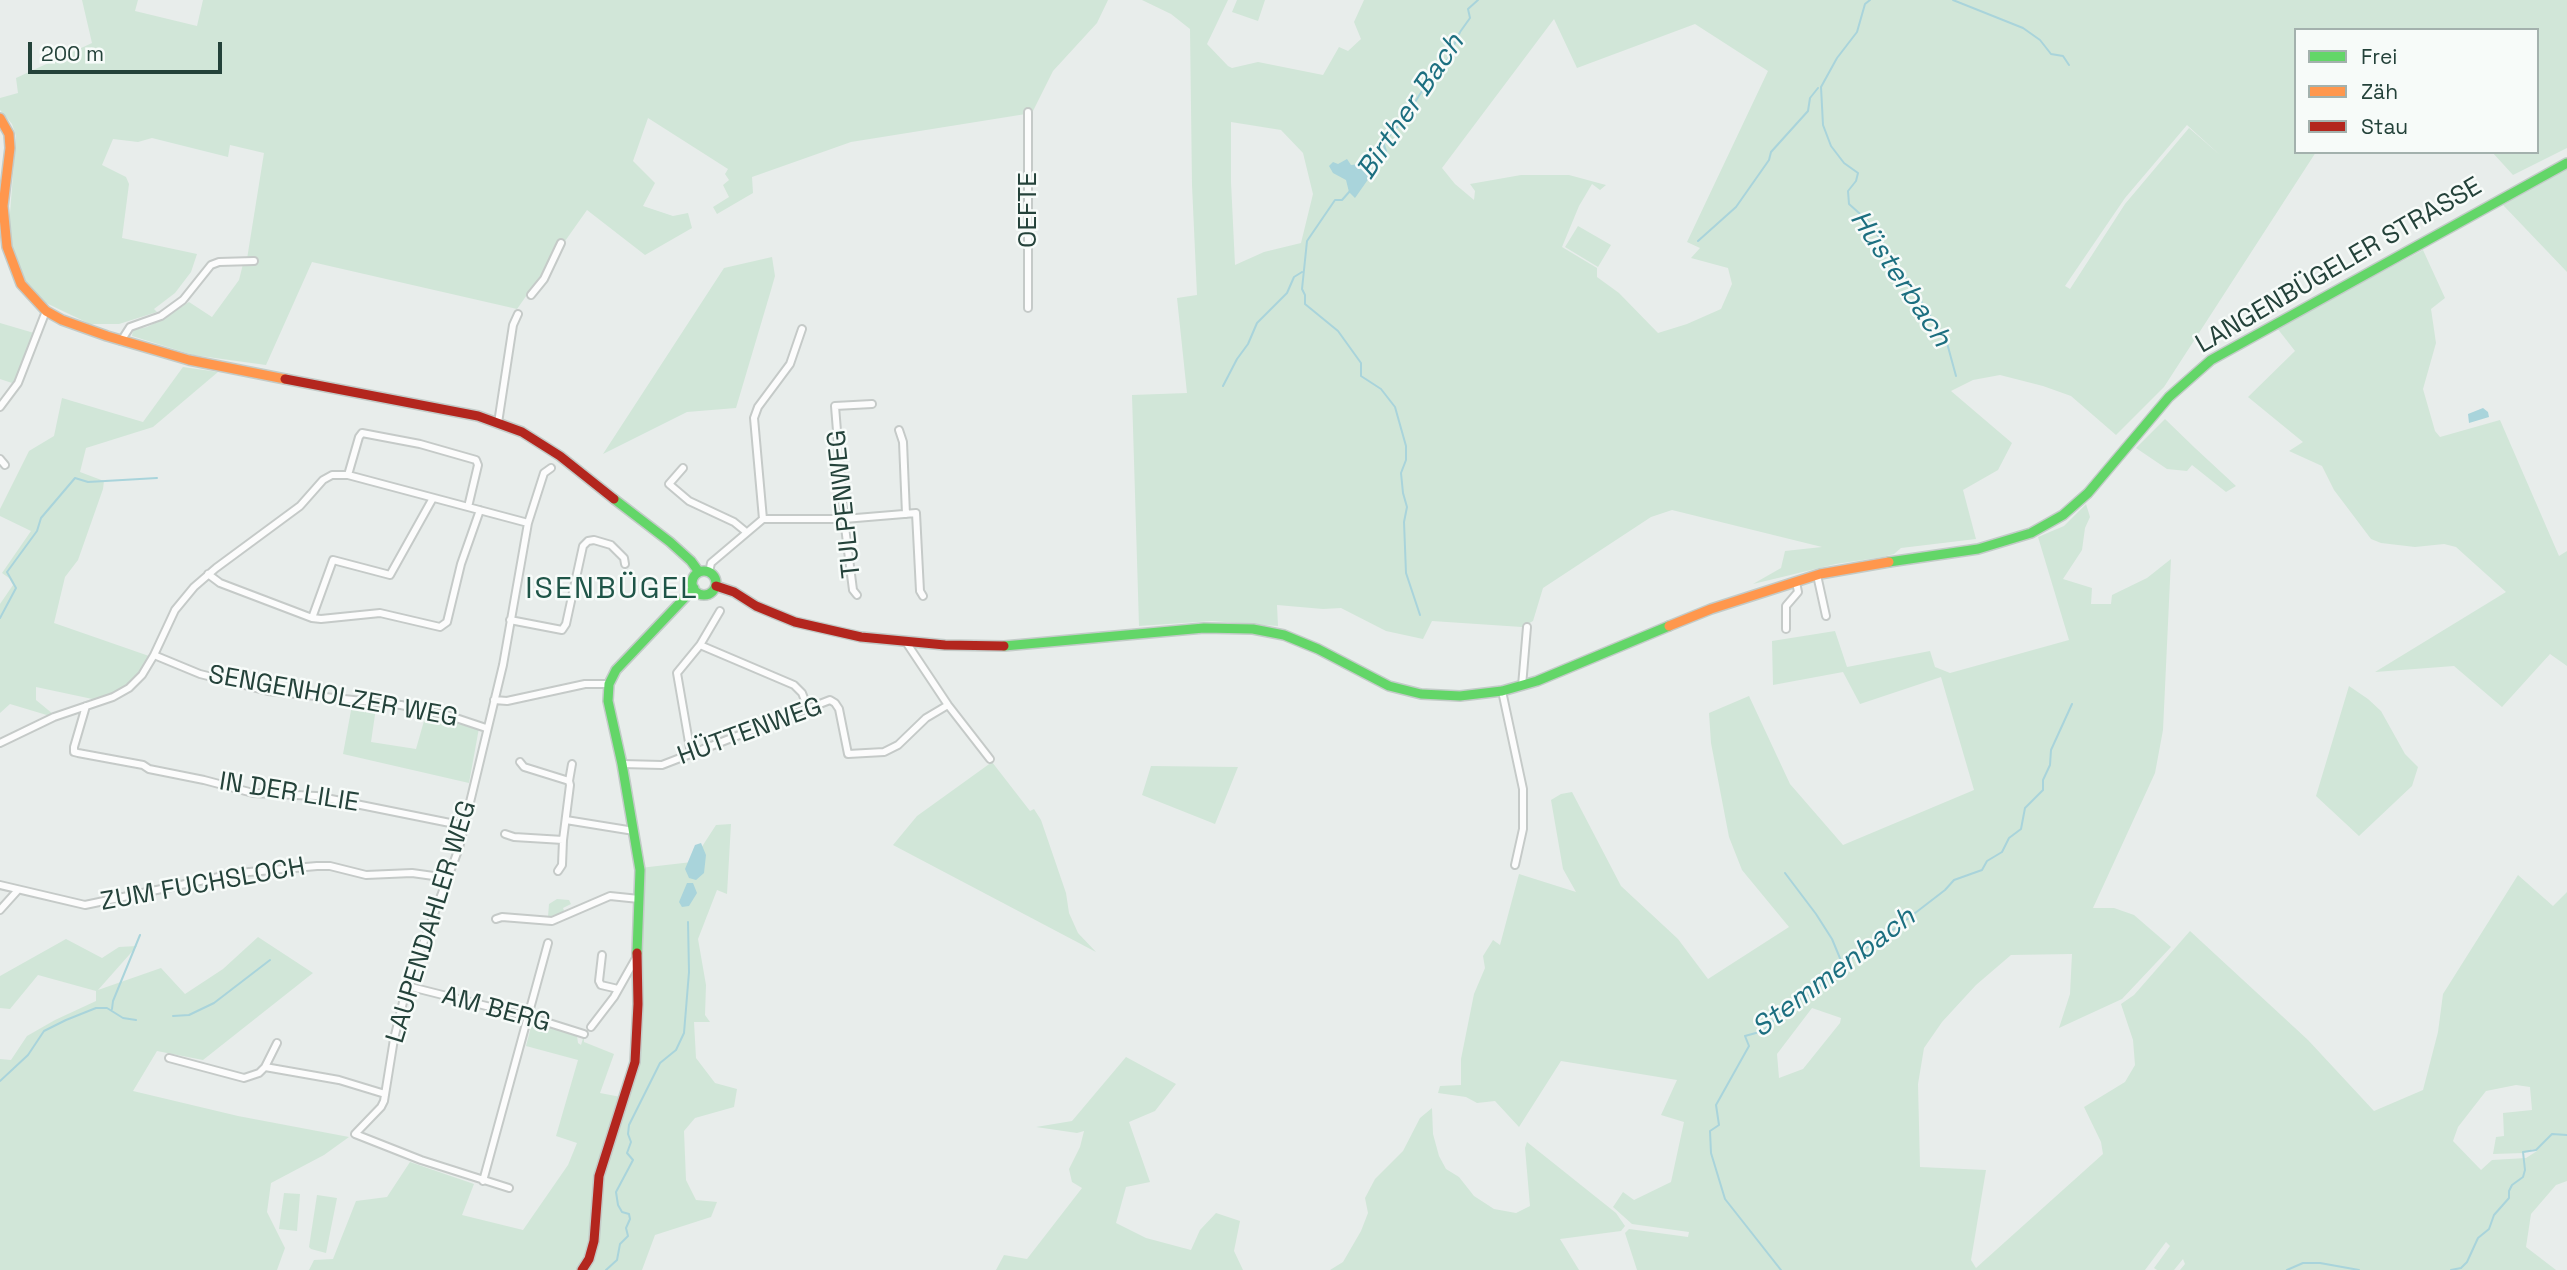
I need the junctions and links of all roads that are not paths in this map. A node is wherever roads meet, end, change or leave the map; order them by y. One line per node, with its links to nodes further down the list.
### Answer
1 (1028, 112): 7 (street, OEFTE)
2 (0, 118): 8 (main road)
3 (2567, 163): 30 (main road, LANGENBÜGELER STRASSE)
4 (561, 243): 6 (street)
5 (254, 261): 11 (street)
6 (531, 295)
7 (1028, 308)
8 (46, 311): 11 (main road); 13 (street)
9 (518, 314): 14 (street)
10 (802, 329): 23 (street)
11 (121, 341): 14 (main road)
12 (872, 404): 24 (street, TULPENWEG)
13 (0, 407)
14 (498, 423): 28 (main road)
15 (899, 430): 22 (street)
16 (551, 468): 25 (street, LAUPENDAHLER WEG)
17 (683, 468): 26 (street)
18 (348, 475): 19 (street); 20 (street); 29 (street)
19 (433, 498): 20 (street); 38 (street)
20 (468, 507): 21 (street)
21 (480, 510): 25 (street); 38 (street)
22 (906, 514): 24 (street); 35 (street)
23 (763, 519): 24 (street); 26 (street)
24 (844, 519): 34 (street, TULPENWEG)
25 (528, 523): 39 (street, LAUPENDAHLER WEG)
26 (746, 531): 28 (street)
27 (625, 564): 39 (street)
28 (704, 572): 32 (main road); 33 (main road)
29 (208, 574): 38 (street); 44 (street)
30 (1817, 575): 31 (main road, LANGENBÜGELER STRASSE); 37 (street)
31 (1796, 582): 41 (street); 46 (main road, LANGENBÜGELER STRASSE)
32 (716, 586): 33 (main road); 42 (main road, LANGENBÜGELER STRASSE)
33 (694, 589): 45 (main road)
34 (857, 596)
35 (923, 597)
36 (720, 611): 43 (street)
37 (1826, 616)
38 (312, 618)
39 (510, 620): 48 (street, LAUPENDAHLER WEG)
40 (1527, 627): 46 (street)
41 (1786, 629)
42 (906, 642): 47 (main road, LANGENBÜGELER STRASSE); 49 (street)
43 (700, 645): 51 (street); 54 (street)
44 (154, 656): 50 (street); 52 (street, SENGENHOLZER WEG)
45 (609, 684): 48 (street); 58 (main road)
46 (1522, 685): 47 (main road, LANGENBÜGELER STRASSE)
47 (1502, 691): 65 (street)
48 (494, 700): 52 (street, LAUPENDAHLER WEG)
49 (948, 705): 51 (street, HÜTTENWEG); 55 (street)
50 (86, 706): 53 (street); 61 (street, IN DER LILIE)
51 (808, 708): 54 (street, HÜTTENWEG)
52 (486, 728): 61 (street, LAUPENDAHLER WEG)
53 (0, 743)
54 (691, 754): 58 (street, HÜTTENWEG)
55 (990, 759)
56 (520, 762): 59 (street)
57 (572, 764): 59 (street)
58 (622, 764): 62 (main road)
59 (569, 780): 60 (street)
60 (566, 820): 62 (street); 64 (street)
61 (464, 826): 67 (street, LAUPENDAHLER WEG)
62 (634, 831): 70 (main road)
63 (505, 834): 64 (street)
64 (563, 840): 66 (street)
65 (1516, 864)
66 (558, 871)
67 (448, 878): 69 (street, ZUM FUCHSLOCH); 76 (street, LAUPENDAHLER WEG)
68 (0, 885): 69 (street, ZUM FUCHSLOCH)
69 (18, 890): 71 (street)
70 (639, 899): 72 (street); 75 (main road)
71 (0, 910)
72 (496, 919)
73 (548, 943): 78 (street)
74 (601, 956): 77 (street)
75 (637, 957): 77 (street); 87 (main road)
76 (407, 986): 78 (street, AM BERG); 84 (street, LAUPENDAHLER WEG)
77 (618, 989): 79 (street)
78 (530, 1017): 80 (street, AM BERG); 85 (street)
79 (592, 1027)
80 (584, 1034)
81 (277, 1043): 83 (street)
82 (169, 1058): 83 (street)
83 (265, 1067): 84 (street)
84 (385, 1094): 85 (street, LAUPENDAHLER WEG)
85 (483, 1181): 86 (street)
86 (509, 1188)
87 (582, 1270)

